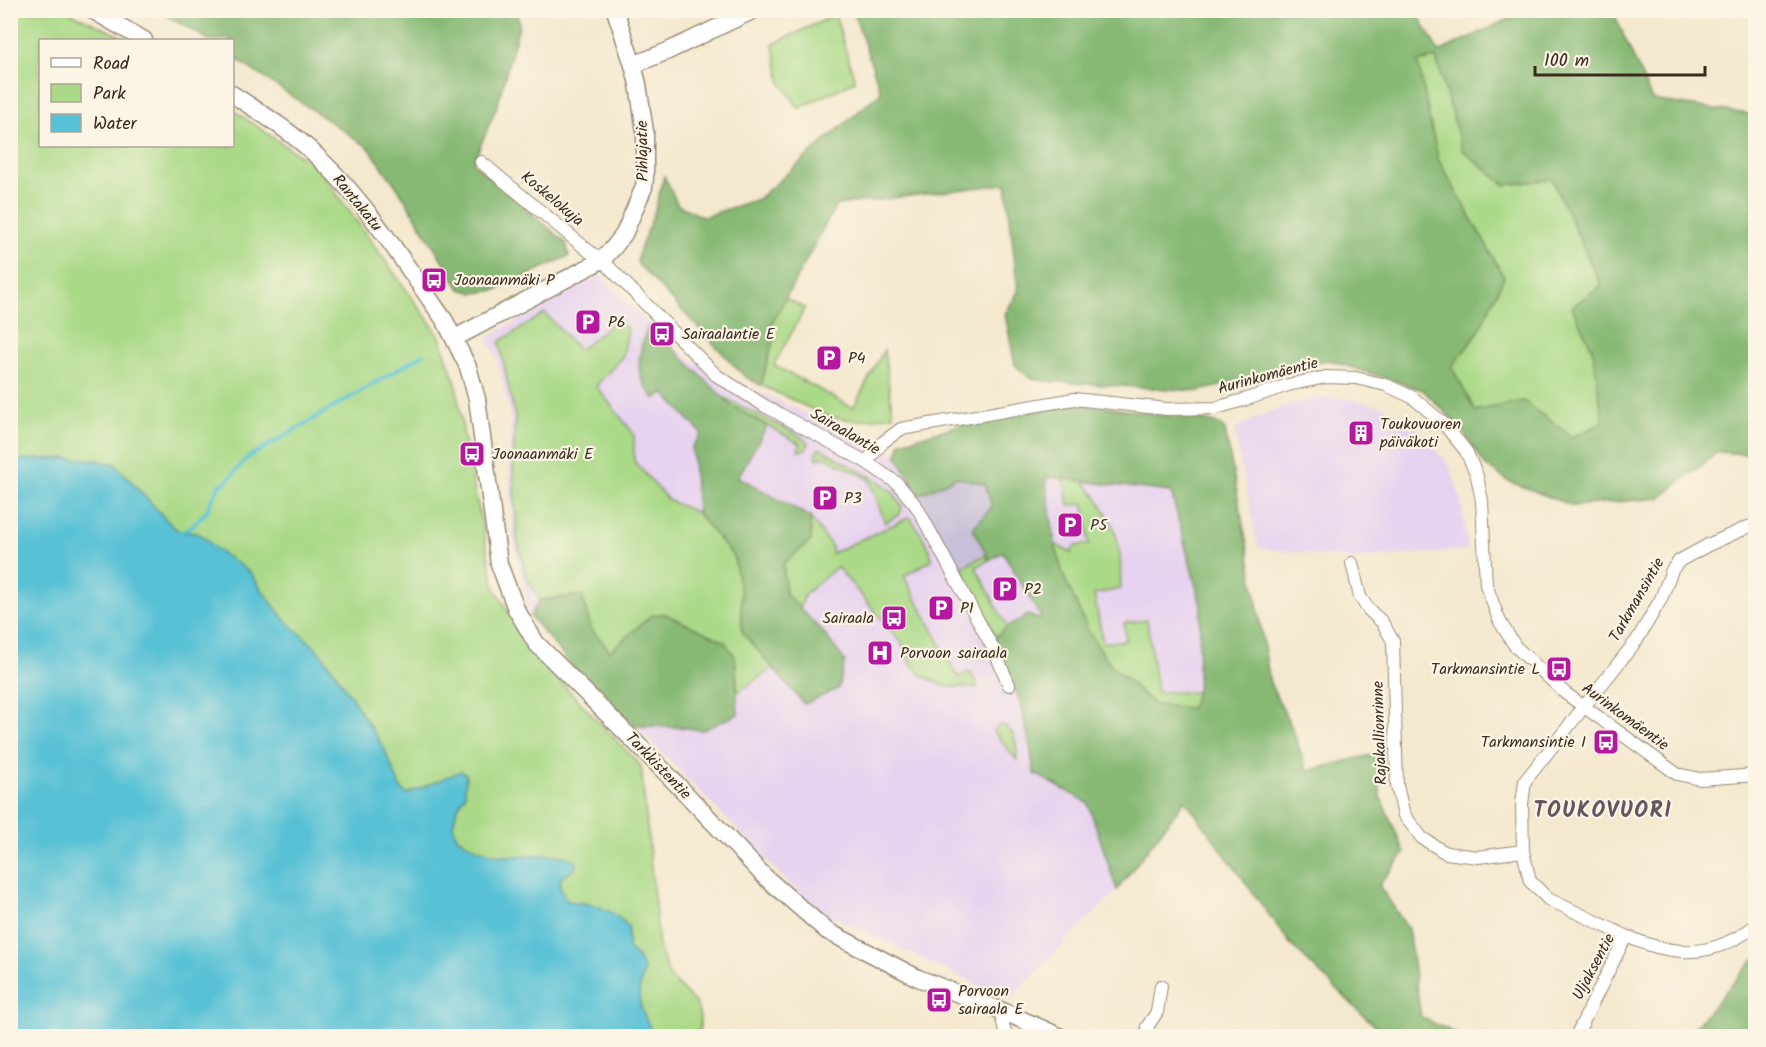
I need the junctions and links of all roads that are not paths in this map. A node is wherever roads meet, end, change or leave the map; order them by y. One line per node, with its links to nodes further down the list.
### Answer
1 (92, 10): 4 (street)
2 (615, 10): 5 (street, Pihlajatie)
3 (754, 10): 5 (street)
4 (142, 39)
5 (633, 65): 8 (street, Pihlajatie)
6 (234, 95): 9 (street, Rantakatu)
7 (481, 162): 8 (street, Koskelokuja)
8 (602, 260): 9 (street, Pihlajatie); 10 (street, Sairaalantie)
9 (455, 338): 20 (street, Tarkkistentie)
10 (866, 462): 13 (street, Sairaalantie); 14 (street, Aurinkomäentie)
11 (1755, 526): 14 (street, Tarkmansintie)
12 (1352, 562): 16 (street, Rajakallionrinne)
13 (1009, 684)
14 (1585, 706): 15 (street, Aurinkomäentie); 16 (street, Tarkmansintie)
15 (1755, 775)
16 (1523, 851): 18 (street, Tarkmansintie)
17 (1755, 925): 18 (street, Uljaksentie)
18 (1626, 936): 24 (street, Uljaksentie)
19 (1161, 986): 23 (street)
20 (1000, 1010): 21 (street); 22 (street, Tarkkistentie)
21 (1006, 1036)
22 (1059, 1036)
23 (1150, 1036)
24 (1576, 1036)

